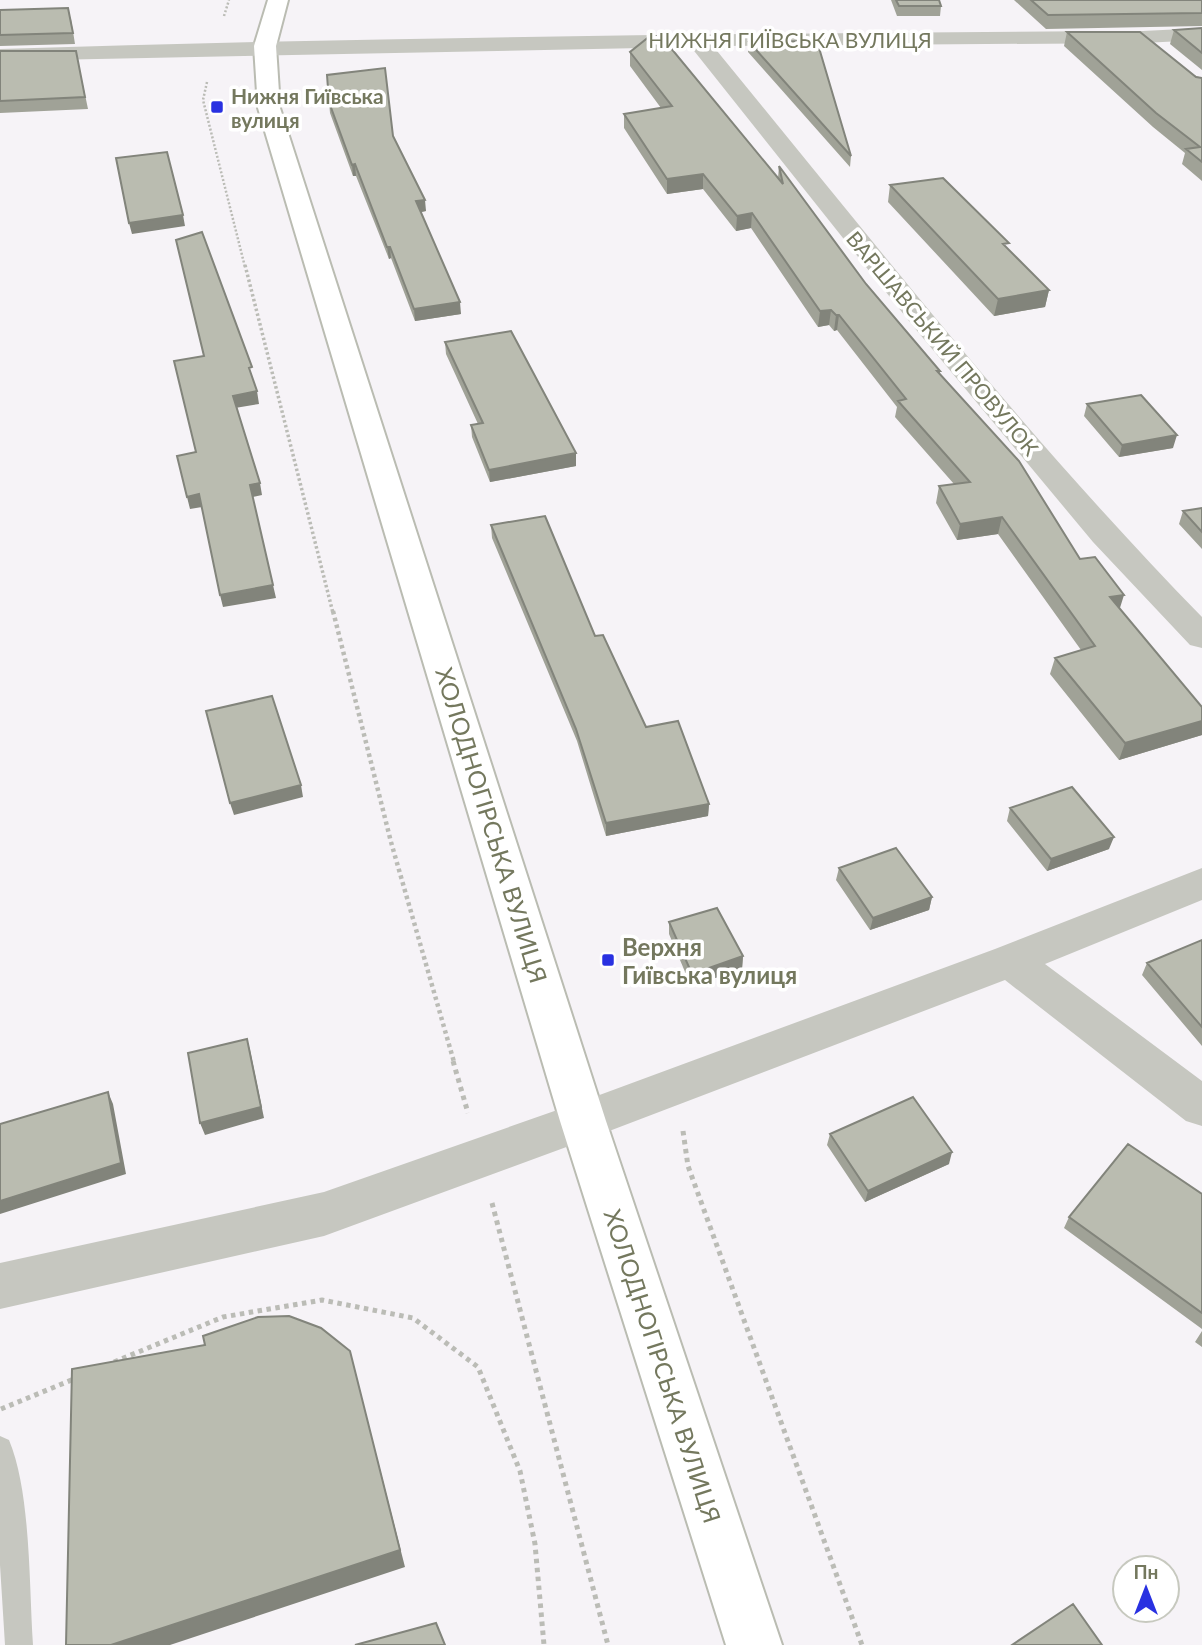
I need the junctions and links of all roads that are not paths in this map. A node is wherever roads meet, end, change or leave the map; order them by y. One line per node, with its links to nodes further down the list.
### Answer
1 (278, 0): 5 (main road, ХОЛОДНОГІРСЬКА ВУЛИЦЯ)
2 (1202, 34): 3 (street, НИЖНЯ ГИЇВСЬКА ВУЛИЦЯ)
3 (1143, 37): 4 (street, НИЖНЯ ГИЇВСЬКА ВУЛИЦЯ); 6 (street)
4 (696, 39): 5 (street, НИЖНЯ ГИЇВСЬКА ВУЛИЦЯ); 8 (street, ВАРШАВСЬКИЙ ПРОВУЛОК)
5 (265, 46): 7 (street, НИЖНЯ ГИЇВСЬКА ВУЛИЦЯ); 12 (main road, ХОЛОДНОГІРСЬКА ВУЛИЦЯ)
6 (1163, 53)
7 (0, 55)
8 (1202, 637)
9 (1202, 883): 10 (street)
10 (1010, 961): 11 (street); 12 (street)
11 (1202, 1107)
12 (583, 1121): 13 (street); 16 (main road, ХОЛОДНОГІРСЬКА ВУЛИЦЯ)
13 (0, 1286)
14 (0, 1449): 15 (lane)
15 (19, 1645)
16 (754, 1645)

